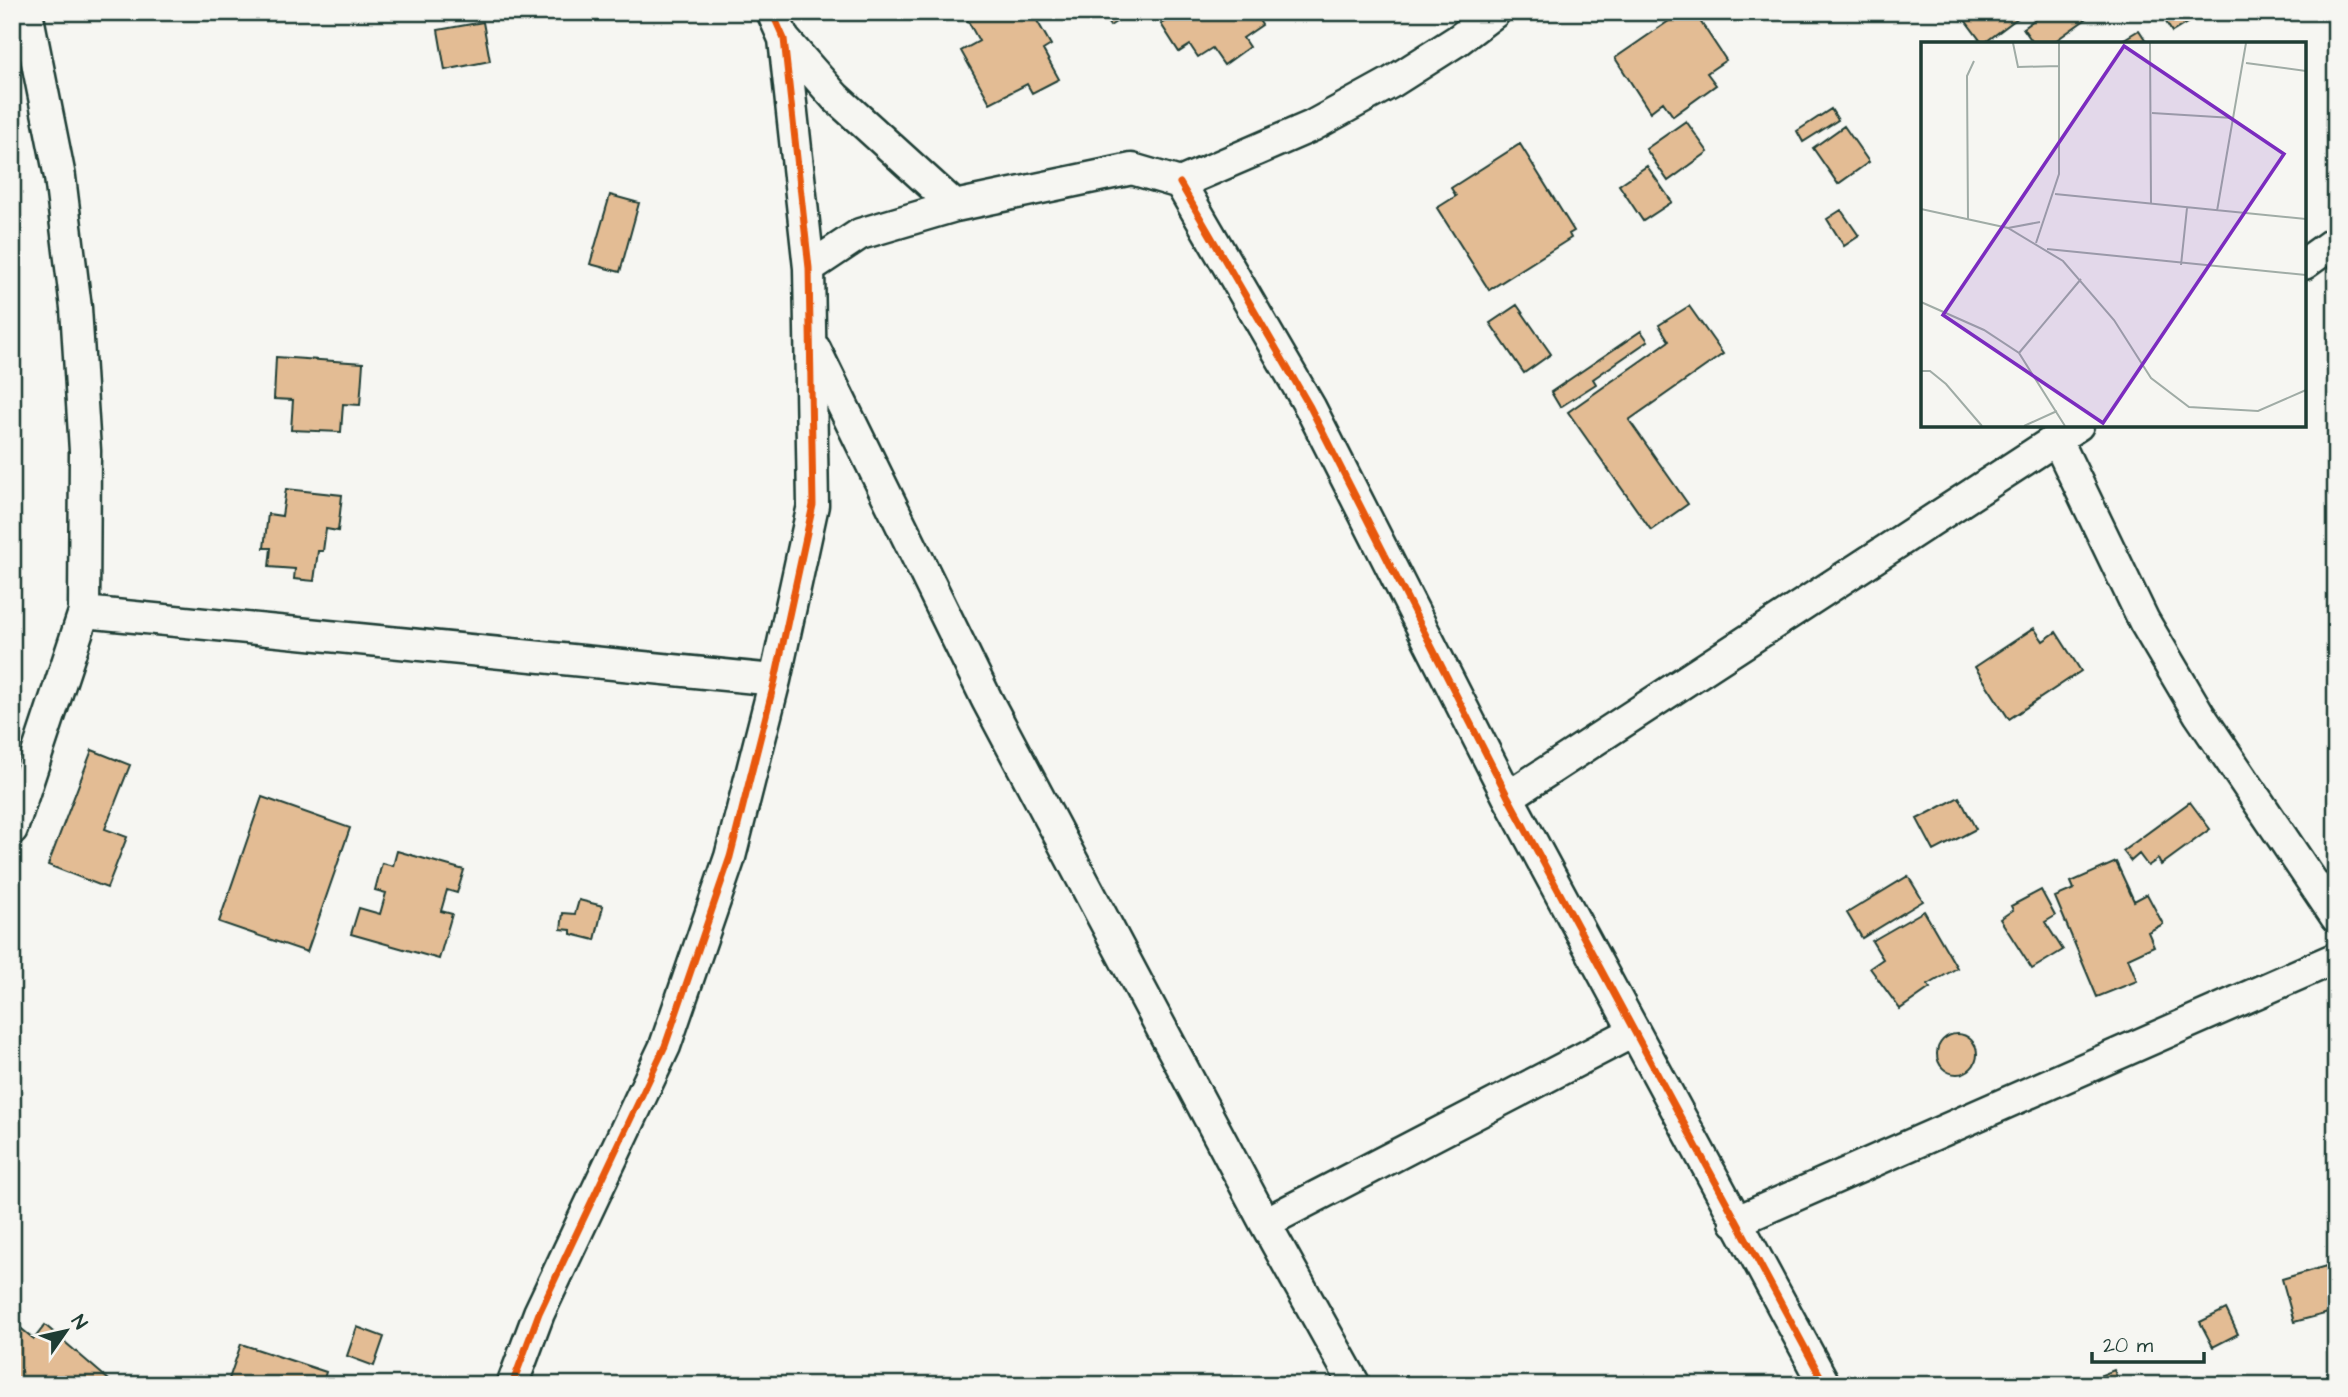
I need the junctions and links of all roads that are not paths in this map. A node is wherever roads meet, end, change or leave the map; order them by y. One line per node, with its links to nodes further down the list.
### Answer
1 (27, 12): 12 (street)
2 (772, 12): 4 (street)
3 (1495, 12): 5 (street)
4 (784, 39): 6 (street); 9 (street)
5 (1180, 183): 6 (street); 14 (street)
6 (955, 206): 9 (street)
7 (2336, 241): 8 (street)
8 (2306, 263)
9 (809, 268): 10 (street)
10 (811, 340): 13 (street); 20 (street)
11 (2068, 433): 14 (street); 16 (street)
12 (84, 612): 13 (street); 15 (street)
13 (775, 680): 21 (street)
14 (1508, 797): 18 (street)
15 (12, 829)
16 (2336, 917)
17 (2336, 958): 19 (street)
18 (1633, 1032): 19 (street); 20 (street)
19 (1735, 1222): 23 (street)
20 (1265, 1223): 22 (street)
21 (512, 1385)
22 (1355, 1385)
23 (1825, 1385)

